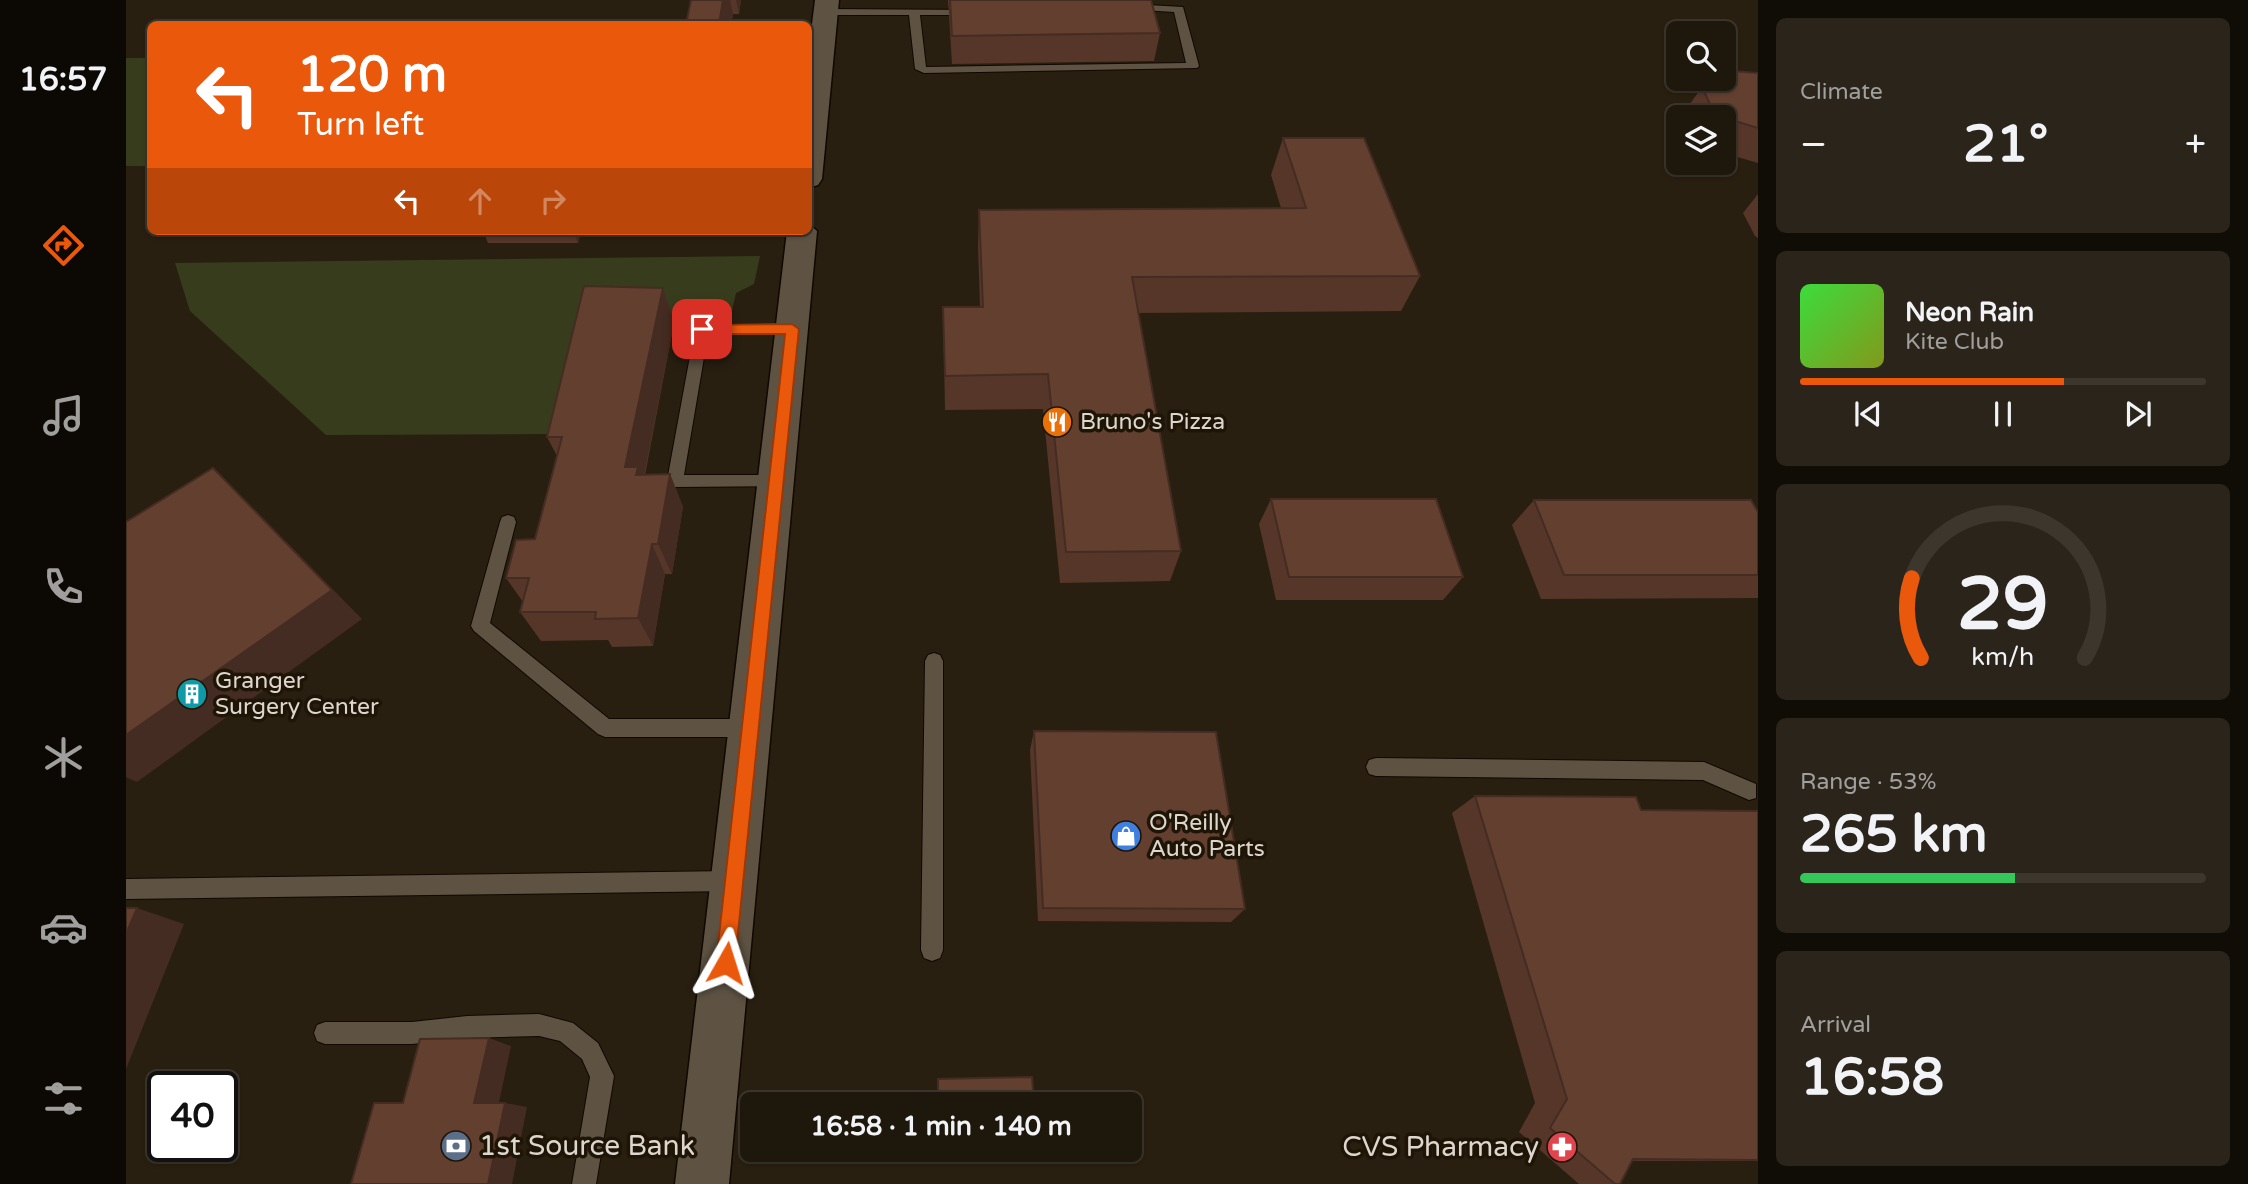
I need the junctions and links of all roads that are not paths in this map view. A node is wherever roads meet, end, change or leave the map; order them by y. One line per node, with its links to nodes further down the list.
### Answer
1 (826, 6): 3 (lane); 5 (street)
2 (1115, 7): 3 (lane)
3 (914, 12): 4 (lane)
4 (989, 12)
5 (812, 141)
6 (802, 235): 7 (street)
7 (792, 329): 8 (street); 8 (lane)
8 (776, 481): 11 (street)
9 (508, 522): 11 (lane)
10 (934, 661): 16 (lane)
11 (750, 728): 14 (street)
12 (1376, 767): 13 (lane)
13 (1749, 791)
14 (734, 881): 15 (lane); 19 (street)
15 (126, 889)
16 (932, 950)
17 (325, 1033): 18 (lane)
18 (584, 1184)
19 (702, 1184)

